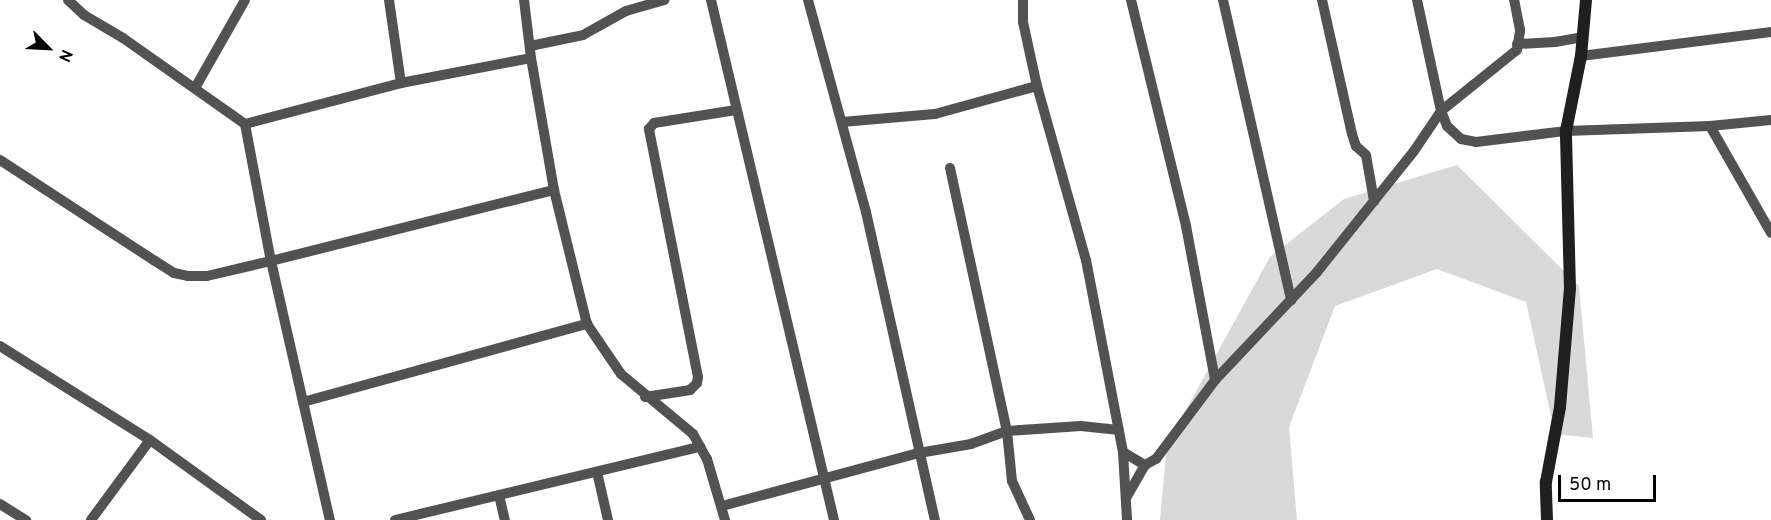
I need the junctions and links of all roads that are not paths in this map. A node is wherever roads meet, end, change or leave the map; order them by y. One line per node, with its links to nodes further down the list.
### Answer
1 (68, 0): 23 (street)
2 (245, 0): 23 (street)
3 (389, 0): 21 (street)
4 (524, 0): 18 (street)
5 (663, 0): 18 (street)
6 (711, 0): 24 (street)
7 (808, 0): 27 (street)
8 (1023, 0): 22 (street)
9 (1131, 0): 41 (street)
10 (1223, 0): 38 (street)
11 (1322, 0): 34 (street)
12 (1417, 0): 25 (street)
13 (1514, 0): 17 (street)
14 (1586, 0): 16 (street)
15 (1771, 32): 19 (street)
16 (1583, 37): 17 (street); 19 (street)
17 (1517, 44): 25 (street)
18 (531, 46): 20 (street)
19 (1581, 56): 30 (street)
20 (531, 58): 21 (street); 33 (street)
21 (401, 83): 28 (street)
22 (1037, 86): 27 (street); 44 (street)
23 (195, 88): 28 (street)
24 (736, 110): 42 (street); 52 (street)
25 (1441, 111): 30 (street); 34 (street)
26 (1771, 120): 29 (street)
27 (842, 122): 49 (street)
28 (245, 124): 37 (street)
29 (1710, 126): 30 (street); 35 (street)
30 (1566, 131): 69 (street)
31 (0, 160): 37 (street)
32 (950, 168): 45 (street)
33 (554, 190): 37 (street); 39 (street)
34 (1374, 201): 38 (street)
35 (1766, 214): 36 (street)
36 (1771, 233)
37 (271, 261): 43 (street)
38 (1291, 300): 41 (street)
39 (587, 324): 42 (street); 43 (street)
40 (0, 346): 46 (street)
41 (1215, 380): 50 (street)
42 (645, 397): 47 (street)
43 (303, 402): 60 (street)
44 (1119, 430): 45 (street); 48 (street)
45 (1007, 431): 49 (street); 67 (street)
46 (150, 440): 58 (street); 59 (street)
47 (700, 447): 51 (street); 56 (street)
48 (1123, 452): 50 (street); 54 (street)
49 (919, 453): 52 (street); 66 (street)
50 (1145, 465): 54 (street)
51 (597, 471): 53 (street); 63 (street)
52 (823, 479): 56 (street); 65 (street)
53 (499, 495): 61 (street); 62 (street)
54 (1126, 498): 68 (street)
55 (0, 504): 57 (street)
56 (722, 506): 64 (street)
57 (26, 520)
58 (91, 520)
59 (261, 520)
60 (330, 520)
61 (397, 520)
62 (505, 520)
63 (608, 520)
64 (725, 520)
65 (834, 520)
66 (935, 520)
67 (1030, 520)
68 (1127, 520)
69 (1547, 520)

